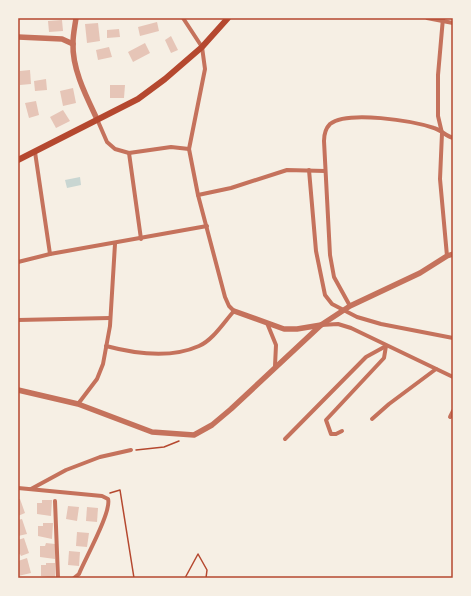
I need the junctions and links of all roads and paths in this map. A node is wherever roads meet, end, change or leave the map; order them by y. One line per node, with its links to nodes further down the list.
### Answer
1 (76, 18): 8 (street)
2 (183, 18): 9 (street)
3 (228, 18): 9 (main road)
4 (427, 18): 5 (street)
5 (443, 20): 6 (street); 11 (street)
6 (453, 23)
7 (18, 37): 8 (street)
8 (73, 44): 10 (street)
9 (202, 47): 10 (main road); 13 (street)
10 (97, 119): 14 (main road); 15 (street)
11 (442, 133): 12 (street); 18 (street); 24 (street)
12 (453, 138)
13 (189, 148): 15 (street); 19 (street)
14 (36, 152): 16 (main road); 23 (street)
15 (129, 153): 21 (street)
16 (18, 160)
17 (309, 170): 18 (street); 19 (street); 26 (street)
18 (325, 171): 26 (street)
19 (198, 195): 20 (street)
20 (207, 226): 21 (street); 27 (street)
21 (141, 239): 22 (street)
22 (115, 244): 23 (street); 28 (street)
23 (50, 254): 25 (street)
24 (450, 255): 26 (street)
25 (18, 262)
26 (348, 308): 31 (street); 32 (street)
27 (234, 311): 30 (street); 33 (street)
28 (110, 318): 29 (street); 33 (street)
29 (18, 320)
30 (267, 324): 31 (street); 35 (street)
31 (321, 325): 34 (street); 35 (street)
32 (453, 338)
33 (106, 346): 39 (street)
34 (386, 346): 36 (street); 43 (street); 44 (street)
35 (274, 366): 39 (street)
36 (436, 369): 37 (street); 42 (street)
37 (453, 377)
38 (18, 390): 39 (street)
39 (78, 404)
40 (453, 411): 41 (street)
41 (450, 417)
42 (372, 419)
43 (342, 431)
44 (285, 439)
45 (181, 440): 46 (path)
46 (131, 450): 48 (street)
47 (18, 488): 48 (street)
48 (30, 489): 49 (street)
49 (102, 496): 52 (street); 53 (path)
50 (55, 501): 51 (street)
51 (58, 578)
52 (74, 578)
53 (134, 578)
54 (185, 578): 55 (path)
55 (206, 578)

